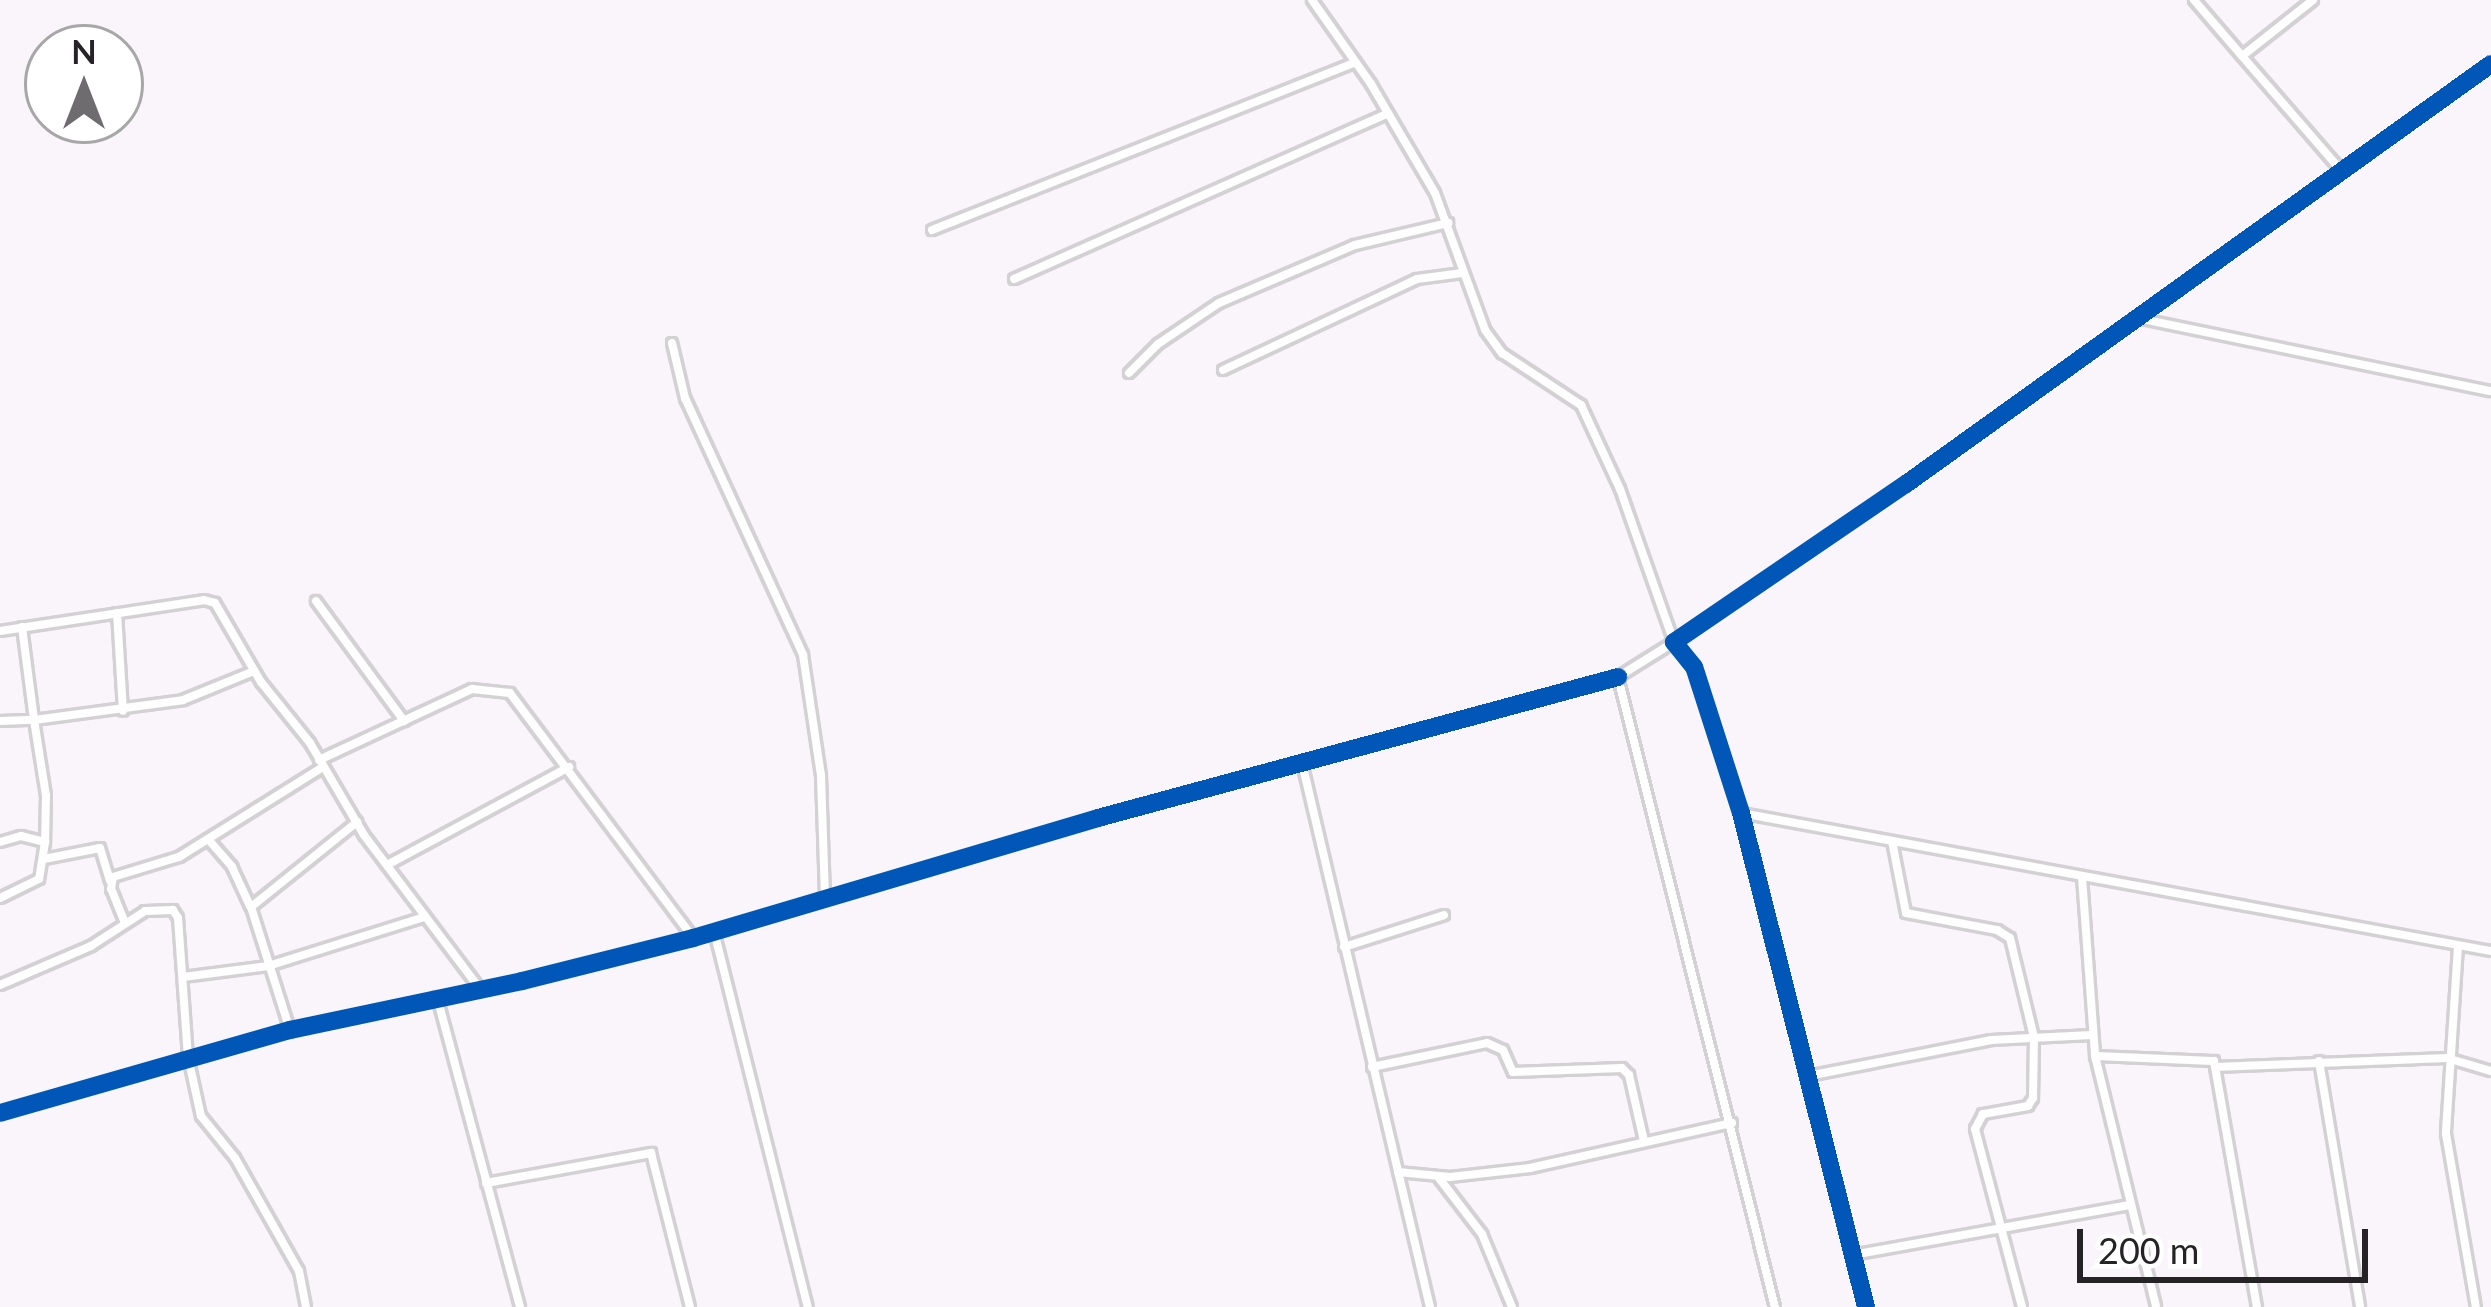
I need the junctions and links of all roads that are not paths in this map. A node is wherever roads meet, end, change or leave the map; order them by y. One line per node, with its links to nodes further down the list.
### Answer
1 (1312, 0): 5 (street)
2 (2194, 0): 4 (street)
3 (2313, 0): 4 (street)
4 (2242, 56): 8 (street)
5 (1354, 63): 7 (street); 10 (street)
6 (2491, 64): 8 (street)
7 (1388, 113): 9 (street); 12 (street)
8 (2339, 168): 13 (street)
9 (1448, 223): 11 (street); 16 (street)
10 (932, 230)
11 (1463, 273): 15 (street); 22 (street)
12 (1014, 280)
13 (2137, 318): 17 (street); 22 (street)
14 (672, 344): 42 (street)
15 (1223, 370)
16 (1129, 373)
17 (2491, 391)
18 (316, 601): 28 (street)
19 (117, 613): 20 (street); 23 (street); 25 (street)
20 (22, 627): 21 (street); 26 (street)
21 (0, 631)
22 (1674, 642): 24 (street); 32 (street)
23 (254, 671): 25 (street); 29 (street)
24 (1618, 677): 31 (street); 70 (street)
25 (123, 711): 26 (street)
26 (34, 720): 27 (street); 36 (street)
27 (0, 721)
28 (404, 721): 29 (street); 30 (street)
29 (321, 764): 33 (street); 34 (street)
30 (569, 767): 39 (street); 49 (street)
31 (1303, 767): 42 (street); 51 (street)
32 (1741, 813): 37 (street); 68 (street)
33 (357, 822): 39 (street); 44 (street)
34 (208, 839): 41 (street); 44 (street)
35 (0, 842): 36 (street)
36 (45, 842): 38 (street)
37 (1892, 842): 40 (street); 60 (street)
38 (44, 859): 41 (street); 43 (street)
39 (387, 865): 46 (street)
40 (2082, 877): 50 (street); 59 (street)
41 (110, 880): 47 (street)
42 (825, 896): 48 (street)
43 (0, 898)
44 (251, 908): 53 (street)
45 (1444, 915): 51 (street)
46 (424, 916): 53 (street); 56 (street)
47 (125, 923): 54 (street); 55 (street)
48 (714, 931): 49 (street); 81 (street)
49 (693, 938): 56 (street)
50 (2458, 945): 52 (street); 63 (street)
51 (1344, 947): 65 (street)
52 (2491, 951)
53 (268, 966): 54 (street); 58 (street)
54 (183, 977): 62 (street)
55 (0, 985)
56 (481, 991): 57 (street)
57 (437, 998): 58 (street); 74 (street)
58 (290, 1030): 62 (street)
59 (2092, 1035): 60 (street); 61 (street)
60 (2034, 1037): 68 (street); 76 (street)
61 (2095, 1056): 66 (street); 75 (street)
62 (188, 1057): 69 (street); 78 (street)
63 (2447, 1058): 64 (street); 67 (street); 90 (street)
64 (2320, 1061): 66 (street); 89 (street)
65 (1372, 1067): 71 (street); 72 (street)
66 (2215, 1067): 88 (street)
67 (2491, 1071)
68 (1808, 1076): 77 (street)
69 (0, 1113)
70 (1732, 1123): 71 (street); 84 (street)
71 (1644, 1141): 73 (street)
72 (1398, 1172): 73 (street); 82 (street)
73 (1438, 1177): 83 (street)
74 (487, 1183): 79 (street); 80 (street)
75 (2129, 1205): 76 (street); 87 (street)
76 (2004, 1231): 77 (street); 86 (street)
77 (1852, 1255): 85 (street)
78 (306, 1307)
79 (520, 1307)
80 (690, 1307)
81 (808, 1307)
82 (1430, 1307)
83 (1512, 1307)
84 (1775, 1307)
85 (1866, 1307)
86 (2022, 1307)
87 (2156, 1307)
88 (2257, 1307)
89 (2360, 1307)
90 (2476, 1307)

